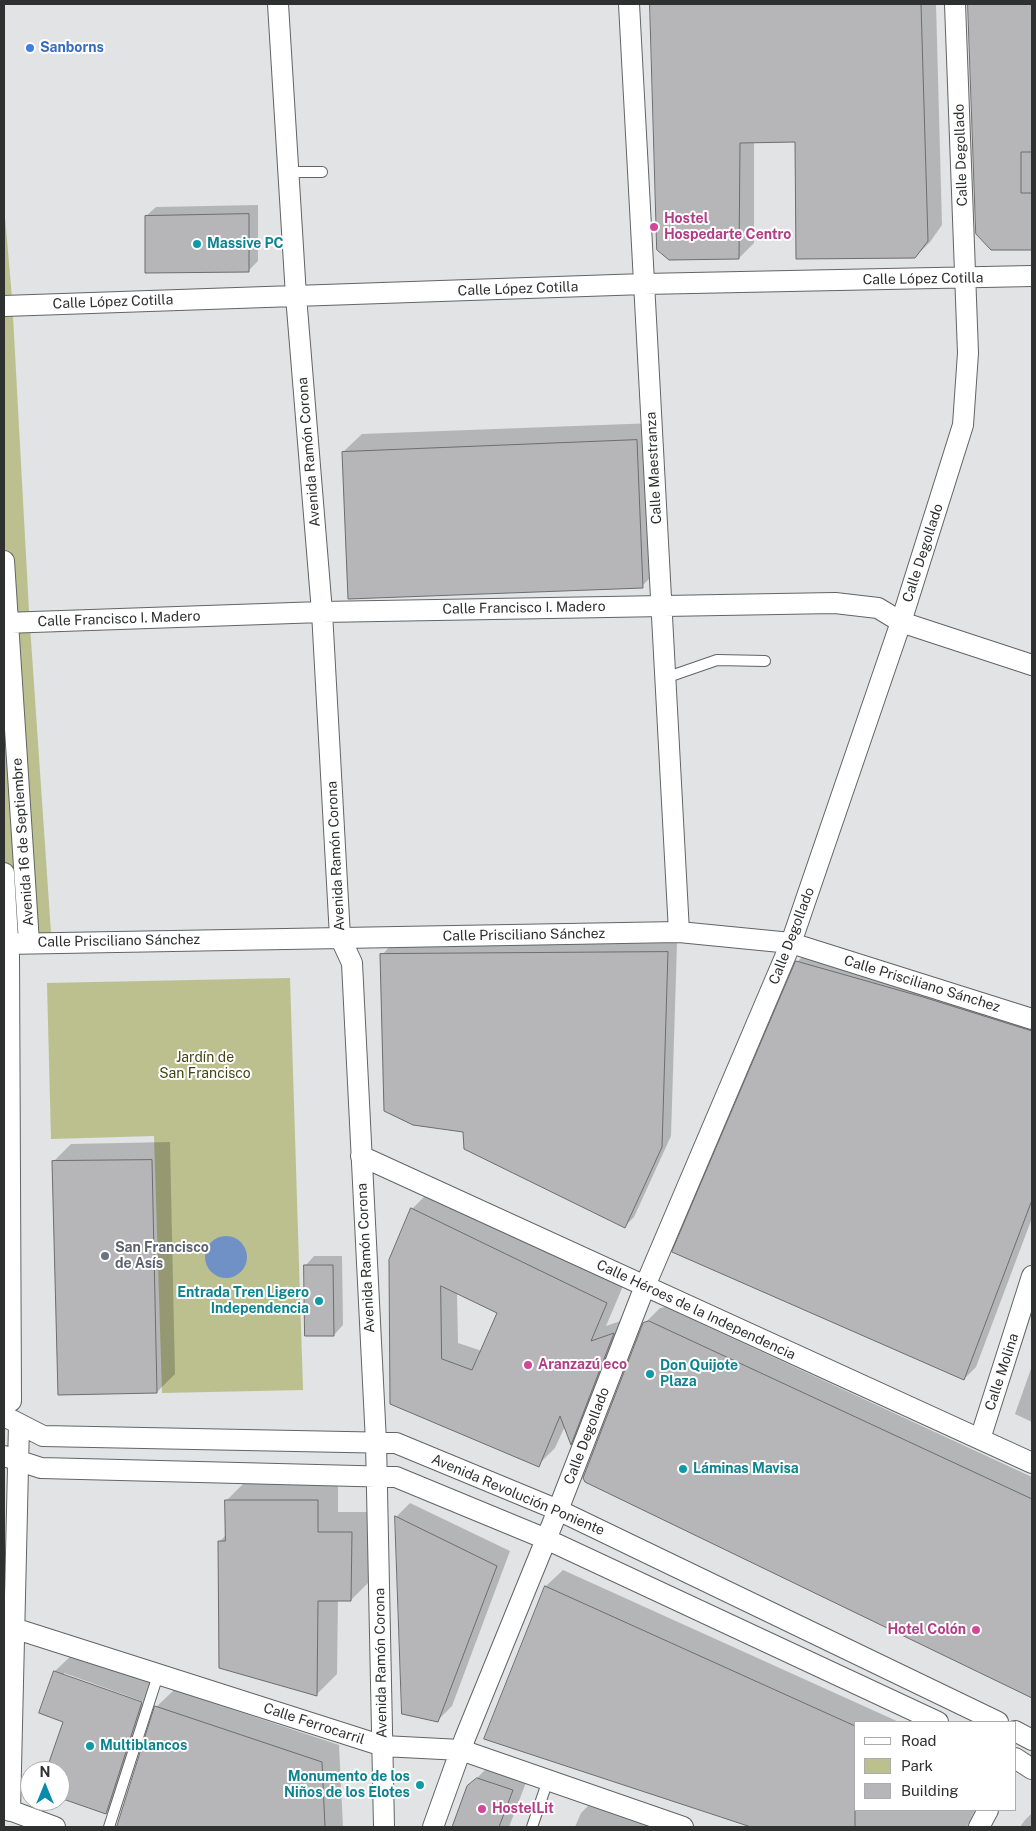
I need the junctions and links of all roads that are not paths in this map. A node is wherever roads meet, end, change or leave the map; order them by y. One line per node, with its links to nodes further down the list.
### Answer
1 (278, 4): 4 (street, Avenida Ramón Corona)
2 (629, 4): 8 (street, Calle Maestranza)
3 (954, 4): 7 (street, Calle Degollado)
4 (288, 172): 5 (lane); 9 (street, Avenida Ramón Corona)
5 (322, 172)
6 (1032, 276): 7 (street, Calle López Cotilla)
7 (966, 278): 8 (street, Calle López Cotilla); 14 (street, Calle Degollado)
8 (644, 284): 9 (street, Calle López Cotilla); 12 (street, Calle Maestranza)
9 (296, 296): 10 (street, Calle López Cotilla); 13 (street, Avenida Ramón Corona)
10 (4, 306)
11 (4, 560): 15 (street, Avenida 16 de Septiembre)
12 (661, 605): 13 (street, Calle Francisco I. Madero); 14 (street, Calle Francisco I. Madero); 18 (street, Calle Maestranza)
13 (322, 612): 15 (street, Calle Francisco I. Madero); 21 (street, Avenida Ramón Corona)
14 (901, 622): 17 (street, Calle Francisco I. Madero); 24 (street, Calle Degollado)
15 (6, 623): 23 (street, Avenida 16 de Septiembre)
16 (765, 661): 18 (lane)
17 (1032, 665)
18 (665, 678): 20 (street, Calle Maestranza)
19 (4, 873): 22 (street, Avenida 16 de Septiembre)
20 (679, 932): 21 (street, Calle Prisciliano Sánchez); 24 (street, Calle Prisciliano Sánchez)
21 (340, 937): 23 (street, Calle Prisciliano Sánchez); 26 (street, Avenida Ramón Corona)
22 (6, 943): 23 (street, Calle Prisciliano Sánchez); 29 (street, Avenida 16 de Septiembre)
23 (30, 943)
24 (791, 943): 25 (street, Calle Prisciliano Sánchez); 28 (street, Calle Degollado)
25 (1032, 1019)
26 (361, 1156): 28 (street, Calle Héroes de la Independencia); 31 (street, Avenida Ramón Corona)
27 (1032, 1276): 30 (street, Calle Molina)
28 (645, 1286): 30 (street, Calle Héroes de la Independencia); 35 (street, Calle Degollado)
29 (11, 1414): 31 (street, Avenida Revolución Poniente); 32 (street)
30 (980, 1440): 33 (street, Calle Héroes de la Independencia)
31 (376, 1442): 34 (street, Avenida Ramón Corona); 35 (street, Avenida Revolución Poniente)
32 (11, 1458): 34 (street); 37 (street)
33 (1032, 1463)
34 (376, 1476): 36 (street); 41 (street, Avenida Ramón Corona)
35 (558, 1510): 36 (street, Calle Degollado); 40 (street, Avenida Revolución Poniente)
36 (546, 1539): 39 (street); 42 (street, Calle Degollado)
37 (9, 1627): 38 (street, Calle Ferrocarril); 44 (street)
38 (158, 1674): 41 (street, Calle Ferrocarril); 47 (lane)
39 (936, 1721)
40 (996, 1721)
41 (383, 1746): 42 (street, Calle Ferrocarril); 48 (street, Avenida Ramón Corona)
42 (461, 1750): 43 (street, Calle Ferrocarril); 49 (street, Calle Degollado)
43 (548, 1780): 50 (lane); 51 (street, Calle Ferrocarril)
44 (7, 1809): 46 (street)
45 (987, 1811): 52 (street)
46 (55, 1827)
47 (109, 1827)
48 (384, 1827)
49 (433, 1827)
50 (532, 1827)
51 (683, 1827)
52 (979, 1827)

